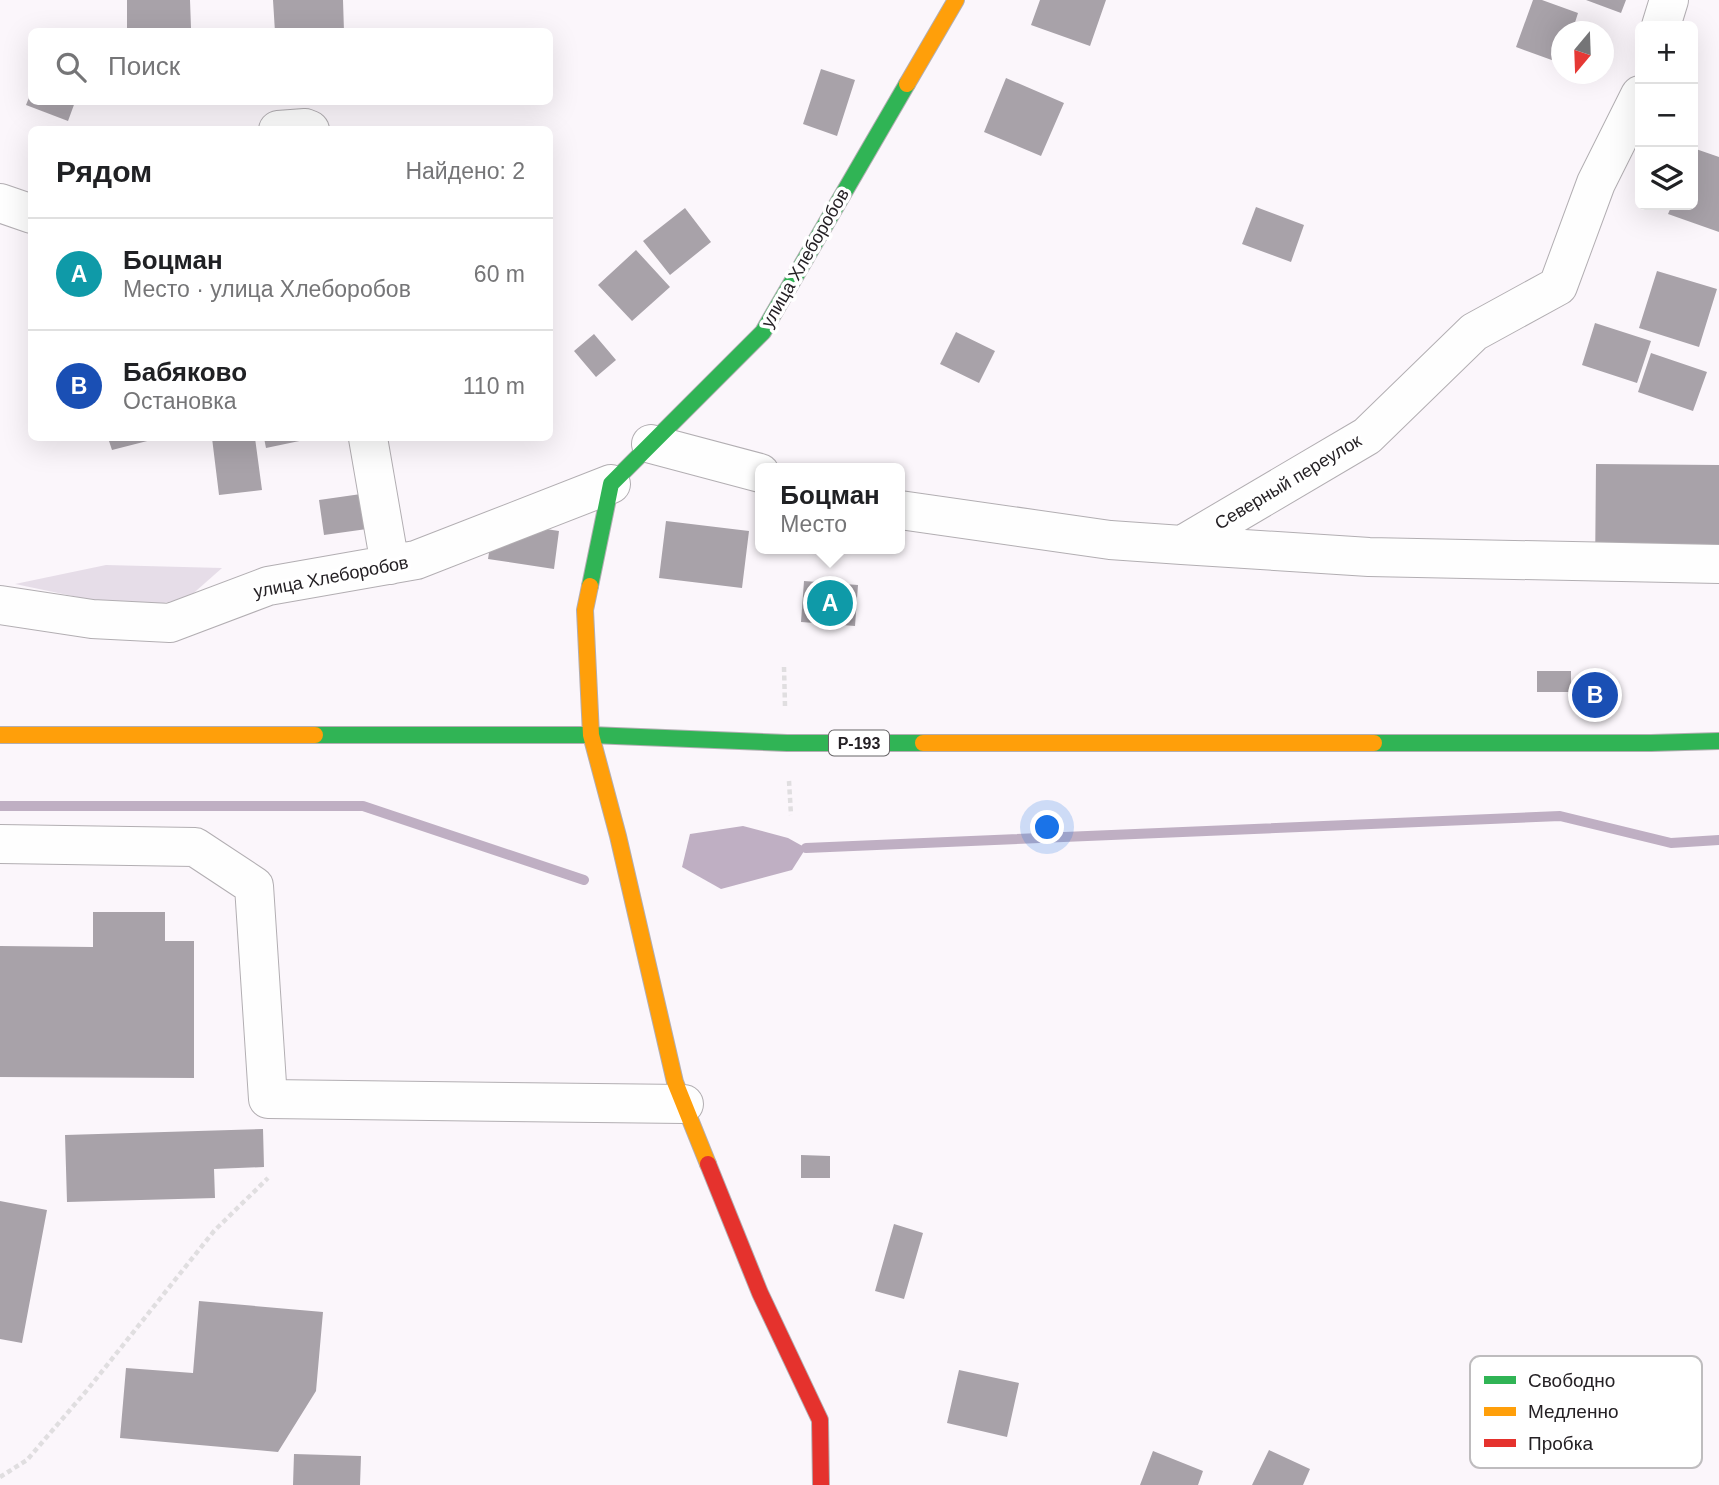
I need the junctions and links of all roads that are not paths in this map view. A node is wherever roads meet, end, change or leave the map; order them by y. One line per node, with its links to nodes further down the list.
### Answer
1 (956, 0): 6 (main road, улица Хлеборобов)
2 (1670, 0): 3 (street)
3 (1663, 21)
4 (1635, 105): 10 (street, Северный переулок)
5 (369, 441): 12 (street)
6 (651, 444): 7 (street); 8 (main road, улица Хлеборобов)
7 (755, 472)
8 (611, 484): 12 (street, улица Хлеборобов); 15 (main road)
9 (905, 511): 10 (street)
10 (1182, 545): 11 (street)
11 (1719, 564)
12 (390, 565): 13 (street, улица Хлеборобов)
13 (0, 605)
14 (0, 735): 15 (main road, Р-193)
15 (591, 735): 16 (main road, Р-193); 18 (main road)
16 (1719, 741)
17 (0, 844): 18 (street)
18 (684, 1104): 19 (main road)
19 (821, 1485)

